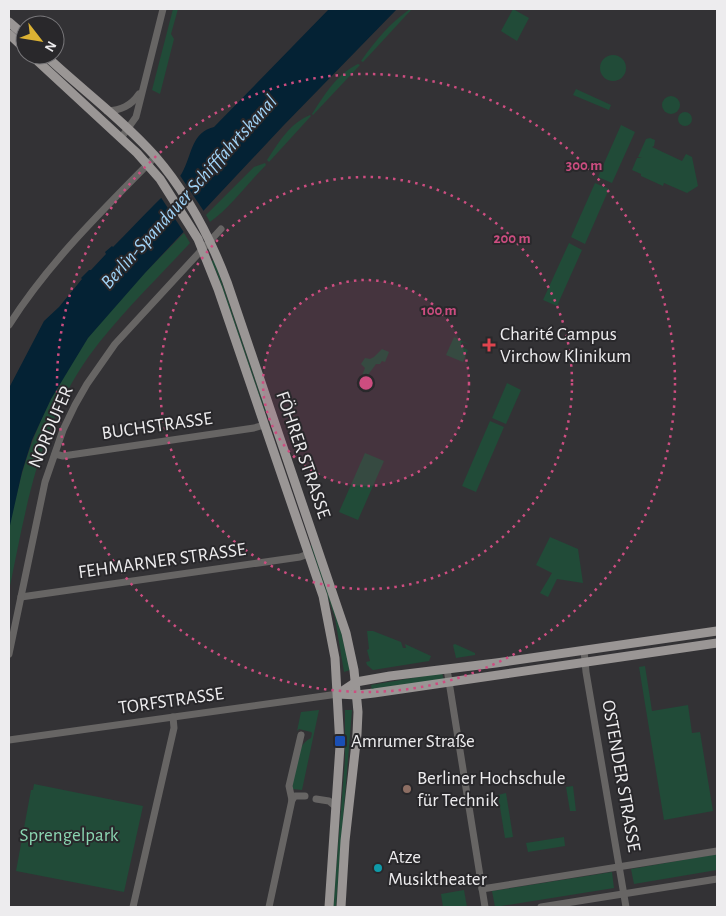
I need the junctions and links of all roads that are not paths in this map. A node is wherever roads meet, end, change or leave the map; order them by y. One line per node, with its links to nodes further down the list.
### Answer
1 (163, 9): 5 (street)
2 (44, 65): 4 (main road)
3 (54, 65): 4 (main road)
4 (75, 89): 6 (main road, FÖHRER STRASSE); 8 (main road, FÖHRER STRASSE)
5 (142, 90): 6 (street); 7 (street)
6 (107, 111): 7 (main road, FÖHRER STRASSE)
7 (128, 129): 8 (street); 9 (main road, FÖHRER STRASSE)
8 (121, 138): 10 (main road, FÖHRER STRASSE)
9 (155, 157): 10 (street); 12 (main road, FÖHRER STRASSE)
10 (147, 165): 13 (main road, FÖHRER STRASSE); 14 (street)
11 (221, 229): 12 (street, NORDUFER)
12 (211, 240): 13 (street, NORDUFER); 25 (main road, FÖHRER STRASSE)
13 (202, 250): 15 (main road, FÖHRER STRASSE); 16 (street, NORDUFER)
14 (9, 325)
15 (264, 425): 16 (street, BUCHSTRASSE); 17 (main road, FÖHRER STRASSE)
16 (55, 454): 18 (street, NORDUFER)
17 (308, 554): 18 (street, FEHMARNER STRASSE); 27 (main road, FÖHRER STRASSE)
18 (21, 597): 22 (street, NORDUFER)
19 (717, 631): 21 (main road)
20 (717, 643): 23 (main road)
21 (584, 650): 23 (street, OSTENDER STRASSE); 24 (main road)
22 (9, 654)
23 (585, 662): 26 (main road); 37 (street, OSTENDER STRASSE)
24 (447, 669): 25 (main road); 26 (street)
25 (356, 682): 27 (main road); 28 (main road, FÖHRER STRASSE)
26 (449, 682): 28 (main road); 39 (street)
27 (338, 694): 28 (main road); 29 (street, TORFSTRASSE); 35 (main road, FÖHRER STRASSE)
28 (357, 695): 44 (main road, FÖHRER STRASSE)
29 (172, 717): 31 (street, TORFSTRASSE); 41 (street)
30 (301, 735): 34 (street)
31 (9, 740)
32 (305, 796): 34 (street)
33 (316, 799): 35 (street)
34 (292, 800): 42 (street)
35 (335, 806): 43 (main road, FÖHRER STRASSE)
36 (717, 851): 37 (street)
37 (620, 866): 39 (street); 40 (street, OSTENDER STRASSE)
38 (717, 879): 40 (street)
39 (482, 889): 45 (street)
40 (624, 894): 46 (street); 47 (street, OSTENDER STRASSE)
41 (132, 907)
42 (268, 907)
43 (329, 907)
44 (341, 907)
45 (485, 907)
46 (541, 907)
47 (626, 907)

